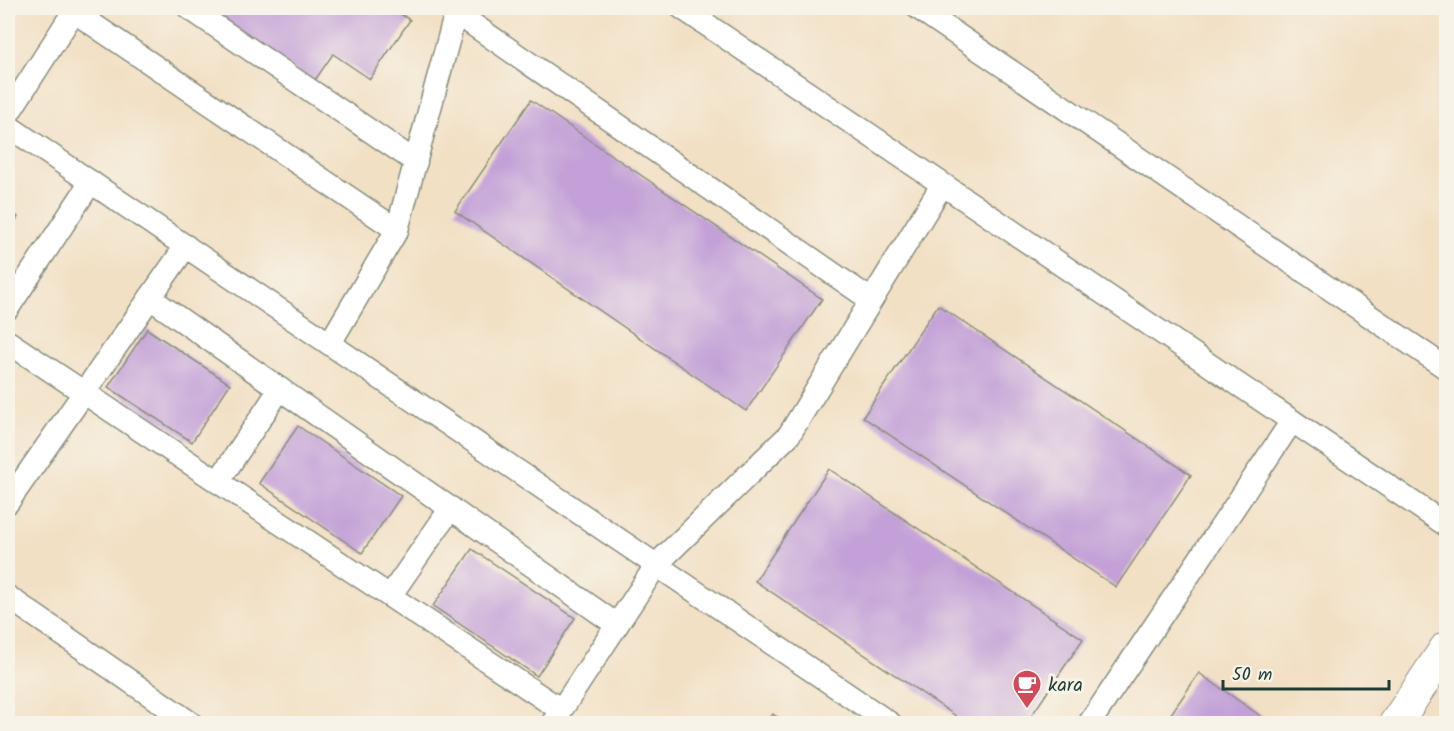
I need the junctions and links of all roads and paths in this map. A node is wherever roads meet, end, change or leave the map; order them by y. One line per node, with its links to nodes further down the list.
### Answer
1 (189, 8): 8 (street)
2 (682, 8): 10 (street)
3 (918, 8): 18 (street)
4 (74, 9): 6 (street); 11 (street)
5 (453, 9): 8 (street); 14 (street)
6 (8, 114)
7 (8, 126): 9 (street)
8 (416, 162): 11 (street)
9 (91, 182): 12 (street); 15 (street)
10 (942, 185): 14 (street); 21 (street)
11 (397, 230): 17 (street)
12 (186, 246): 13 (street); 17 (street)
13 (150, 298): 19 (street); 20 (street)
14 (871, 300): 26 (street)
15 (8, 308)
16 (8, 342): 20 (street)
17 (330, 344): 26 (street)
18 (1446, 368)
19 (280, 389): 22 (street); 24 (street)
20 (84, 393): 22 (street); 23 (street)
21 (1292, 422): 25 (street); 35 (street)
22 (218, 482): 27 (street)
23 (8, 502)
24 (451, 508): 27 (street); 29 (street)
25 (1446, 525)
26 (657, 564): 29 (street); 34 (street)
27 (390, 596): 32 (street)
28 (8, 597): 31 (street)
29 (617, 625): 32 (street)
30 (1446, 648): 36 (street)
31 (168, 717): 33 (street)
32 (556, 717)
33 (192, 723)
34 (891, 723)
35 (1089, 723)
36 (1395, 723)

